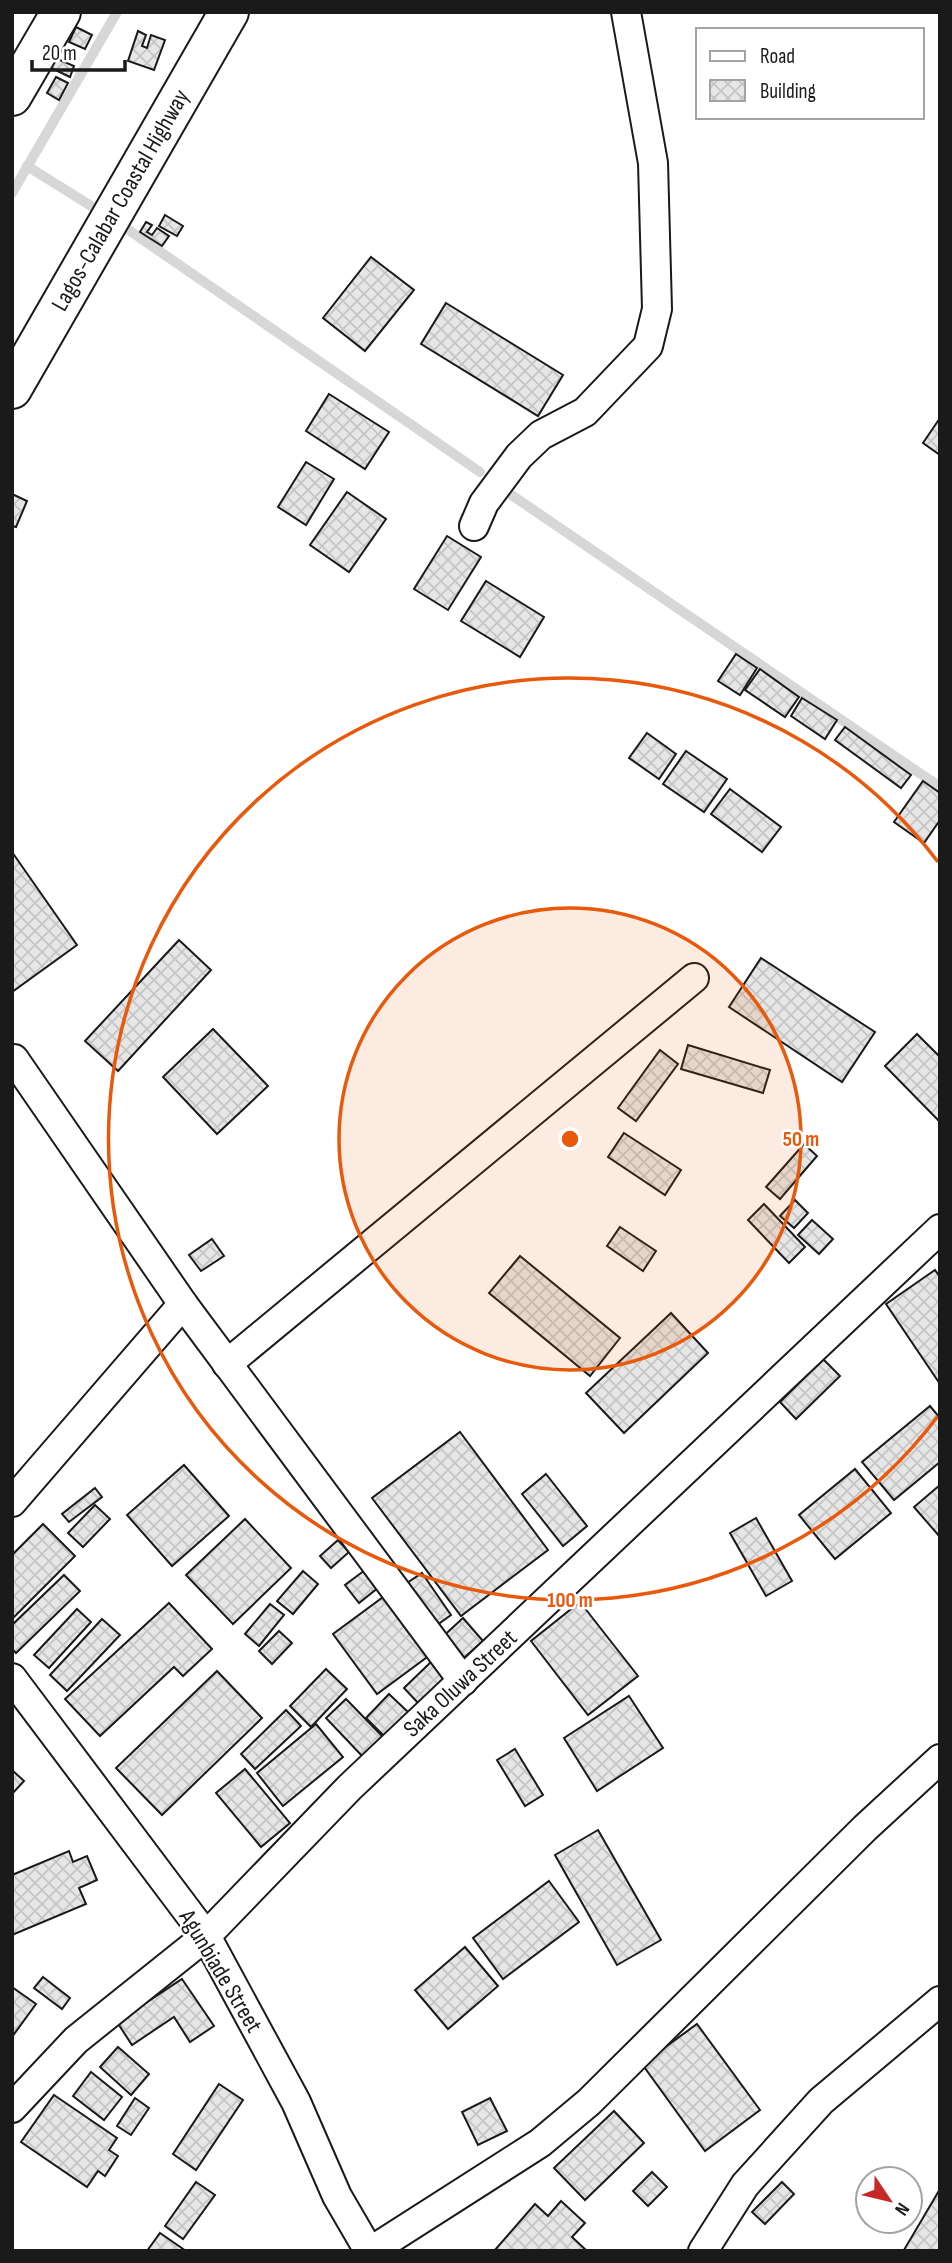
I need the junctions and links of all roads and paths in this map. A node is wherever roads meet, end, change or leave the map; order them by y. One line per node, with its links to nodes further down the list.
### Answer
1 (61, 12): 4 (highway)
2 (229, 12): 5 (highway, Lagos-Calabar Coastal Highway)
3 (626, 12): 6 (street)
4 (12, 96)
5 (12, 389)
6 (474, 526)
7 (694, 978): 11 (street)
8 (14, 1059): 10 (street)
9 (940, 1229): 14 (street, Saka Oluwa Street)
10 (183, 1304): 11 (street); 12 (street)
11 (227, 1364): 14 (street)
12 (12, 1502)
13 (12, 1678): 16 (street, Agunbiade Street)
14 (463, 1681): 16 (street, Saka Oluwa Street)
15 (940, 1759): 19 (street)
16 (206, 1936): 18 (street, Saka Oluwa Street); 19 (street, Agunbiade Street)
17 (940, 2001): 20 (street)
18 (12, 2108)
19 (370, 2251)
20 (703, 2251)

